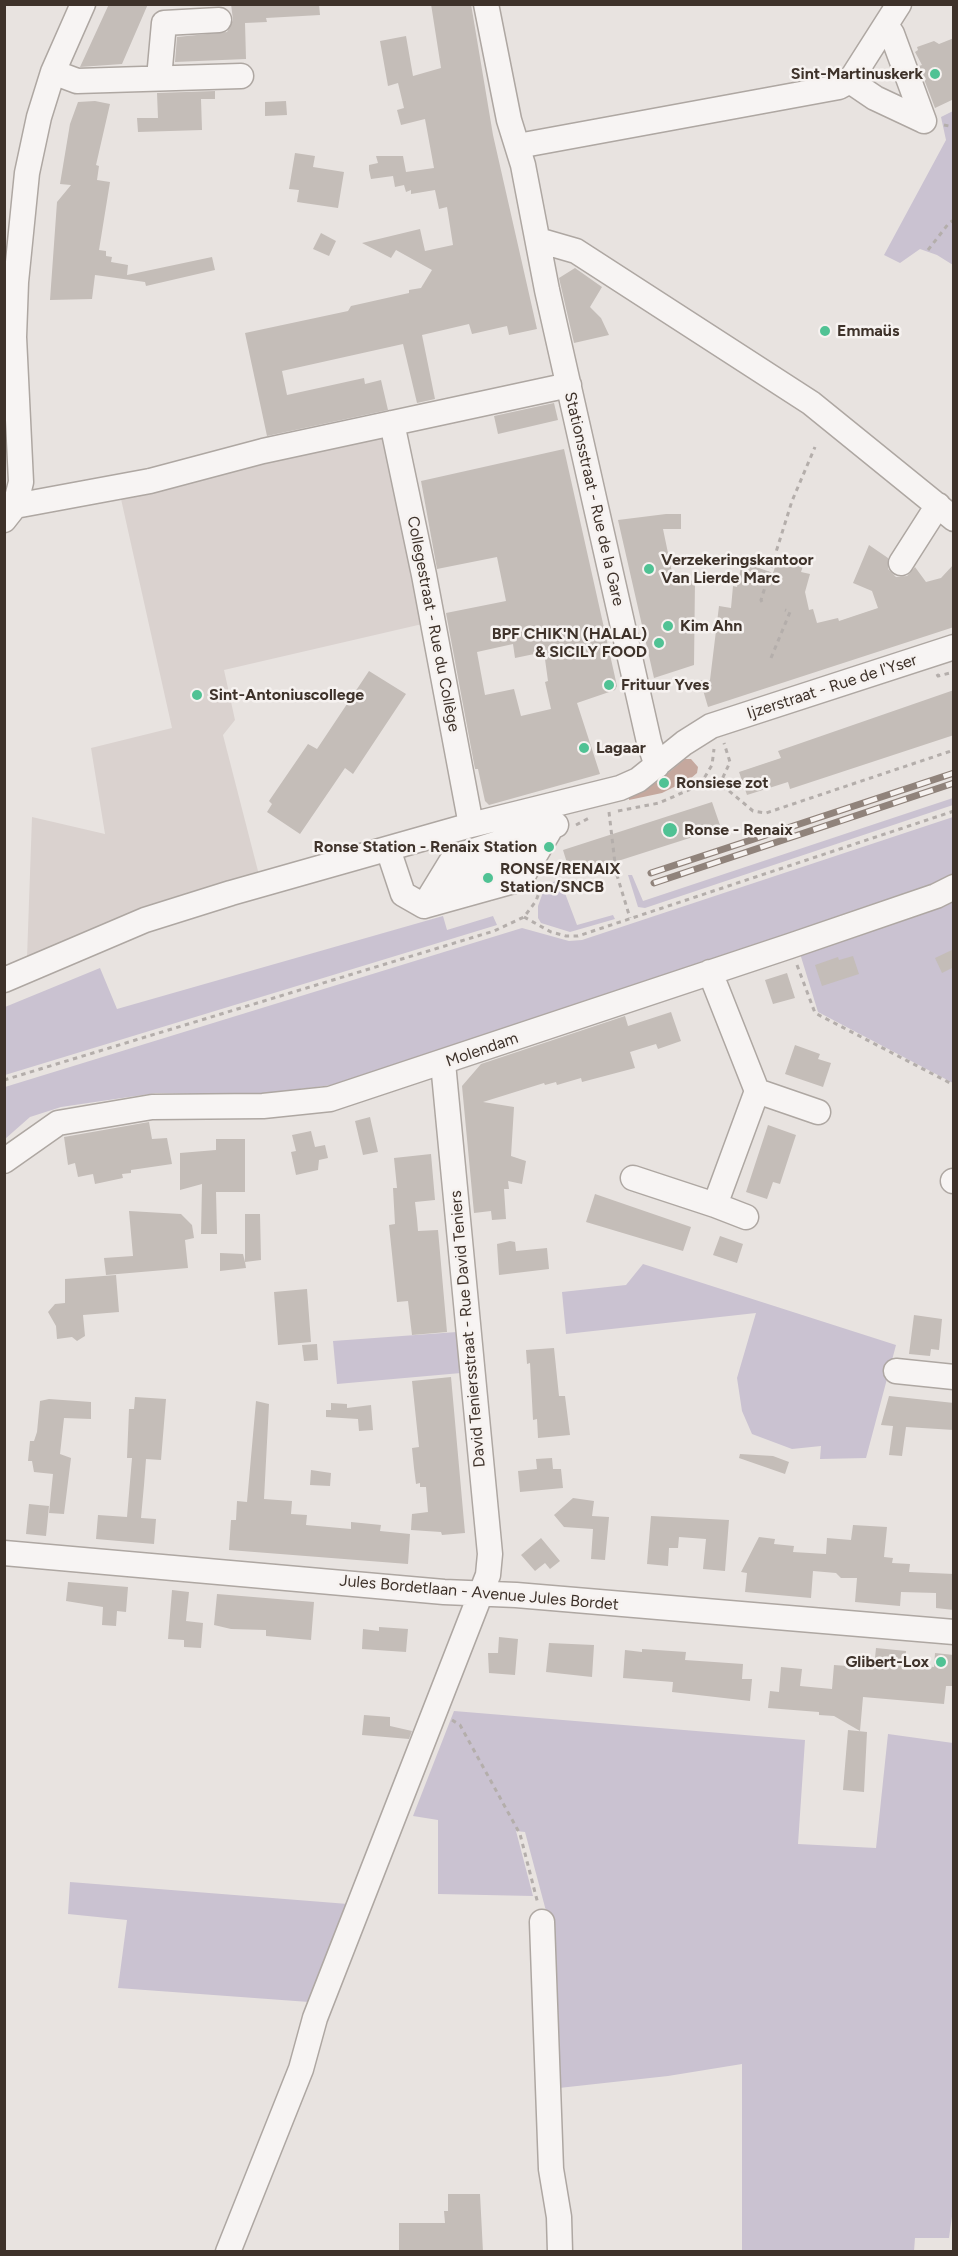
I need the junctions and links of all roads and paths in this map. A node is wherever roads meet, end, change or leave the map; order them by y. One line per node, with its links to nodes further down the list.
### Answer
1 (83, 4): 6 (street)
2 (486, 4): 10 (street, Stationsstraat - Rue de la Gare)
3 (899, 4): 5 (street)
4 (219, 20): 8 (street)
5 (886, 25): 9 (street); 9 (street)
6 (53, 72): 8 (street); 18 (street)
7 (241, 76): 8 (street)
8 (159, 78)
9 (850, 81): 10 (street)
10 (518, 146): 12 (street, Stationsstraat - Rue de la Gare)
11 (954, 220): 13 (path)
12 (538, 240): 14 (street, Stationsstraat - Rue de la Gare); 17 (street)
13 (928, 250)
14 (569, 385): 15 (street); 26 (street, Stationsstraat - Rue de la Gare)
15 (392, 423): 18 (street); 33 (street, Collegestraat - Rue du Collège)
16 (815, 447): 20 (path)
17 (946, 512): 19 (street)
18 (8, 514)
19 (901, 563)
20 (762, 602)
21 (785, 610): 23 (path)
22 (954, 647): 24 (street, Ijzerstraat - Rue de l'Yser)
23 (771, 658)
24 (717, 734): 26 (street, Ijzerstraat - Rue de l'Yser); 27 (path); 28 (path)
25 (954, 750): 28 (path)
26 (657, 766): 29 (street, Ijzerstraat - Rue de l'Yser)
27 (700, 785): 28 (path); 30 (path)
28 (719, 786)
29 (586, 797): 33 (street, Ijzerstraat - Rue de l'Yser); 34 (street)
30 (626, 810)
31 (954, 811): 38 (path)
32 (609, 812): 38 (path)
33 (471, 825): 35 (street, Ijzerstraat - Rue de l'Yser)
34 (510, 840): 37 (street); 37 (street); 37 (street)
35 (388, 849): 37 (street); 41 (street, Ijzerstraat - Rue de l'Yser)
36 (954, 887): 39 (street, Molendam)
37 (465, 895)
38 (630, 918): 43 (path)
39 (790, 946): 40 (street, Molendam); 44 (path)
40 (710, 972): 42 (street, Molendam); 45 (street)
41 (4, 980)
42 (443, 1063): 47 (street, Molendam); 54 (street, David Teniersstraat - Rue David Teniers)
43 (4, 1080)
44 (954, 1085)
45 (758, 1091): 46 (street); 49 (street)
46 (818, 1112)
47 (4, 1161)
48 (633, 1178): 49 (street)
49 (715, 1205): 50 (street)
50 (746, 1217)
51 (896, 1371): 52 (street)
52 (954, 1377)
53 (4, 1553): 54 (street, Jules Bordetlaan - Avenue Jules Bordet)
54 (481, 1593): 55 (street, Jules Bordetlaan - Avenue Jules Bordet); 56 (street, David Teniersstraat - Rue David Teniers)
55 (954, 1632)
56 (434, 1712): 57 (path); 58 (street, David Teniersstraat - Rue David Teniers)
57 (542, 1922): 59 (street)
58 (228, 2252)
59 (560, 2252)

